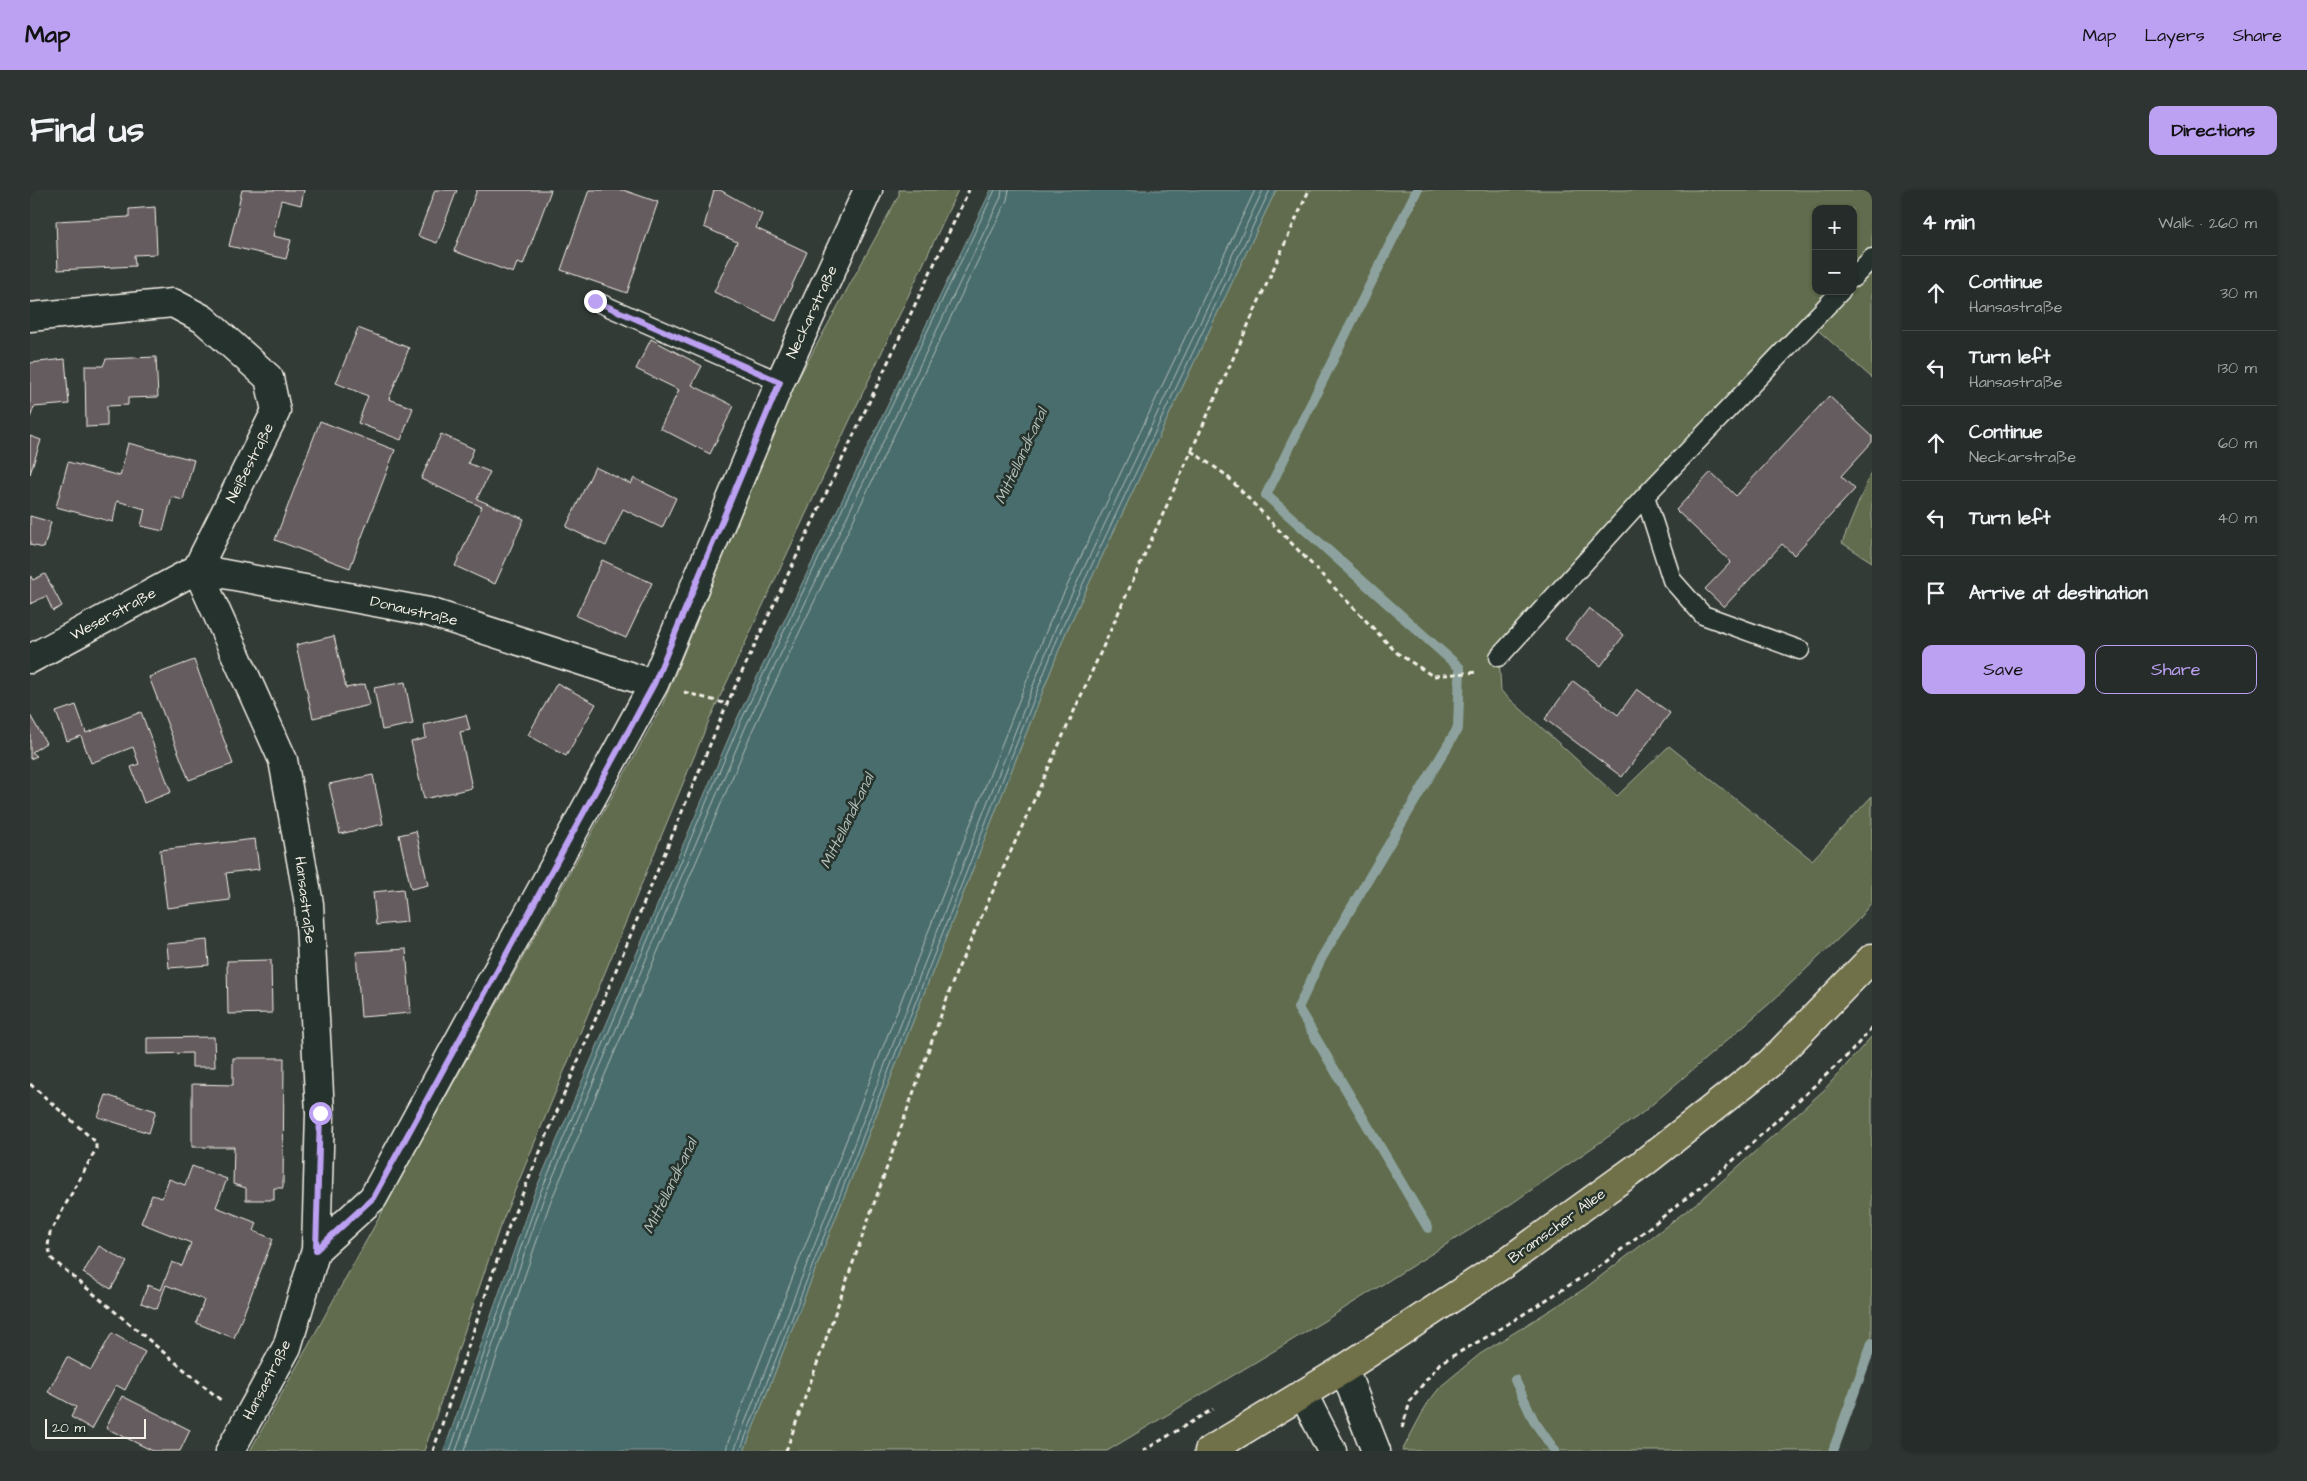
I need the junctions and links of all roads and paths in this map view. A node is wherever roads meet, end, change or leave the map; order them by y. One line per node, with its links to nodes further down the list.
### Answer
1 (868, 190): 9 (street, Neckarstraße)
2 (969, 190): 18 (path)
3 (1308, 190): 10 (path)
4 (1872, 258): 5 (lane)
5 (1857, 274)
6 (1837, 295): 11 (lane)
7 (595, 301): 9 (lane)
8 (30, 317): 12 (street, Neißestraße)
9 (780, 382): 17 (street, Neckarstraße)
10 (1191, 451): 16 (path); 29 (path)
11 (1645, 496): 13 (lane); 14 (lane)
12 (197, 569): 15 (street, Weserstraße); 17 (street, Donaustraße); 22 (street, Hansastraße)
13 (1800, 650)
14 (1499, 656)
15 (30, 659)
16 (1475, 674)
17 (654, 684): 18 (path); 22 (street)
18 (727, 704): 28 (path)
19 (1872, 958): 23 (main road, Bramscher Allee)
20 (1872, 1027): 33 (path)
21 (30, 1084): 26 (path)
22 (316, 1250): 26 (street, Hansastraße)
23 (1344, 1369): 24 (main road, Bramscher Allee); 33 (street)
24 (1303, 1394): 31 (main road, Bramscher Allee); 32 (street)
25 (1220, 1405): 30 (path)
26 (246, 1421): 27 (street, Hansastraße)
27 (230, 1451)
28 (433, 1451)
29 (786, 1451)
30 (1143, 1451)
31 (1209, 1451)
32 (1332, 1451)
33 (1376, 1451)

